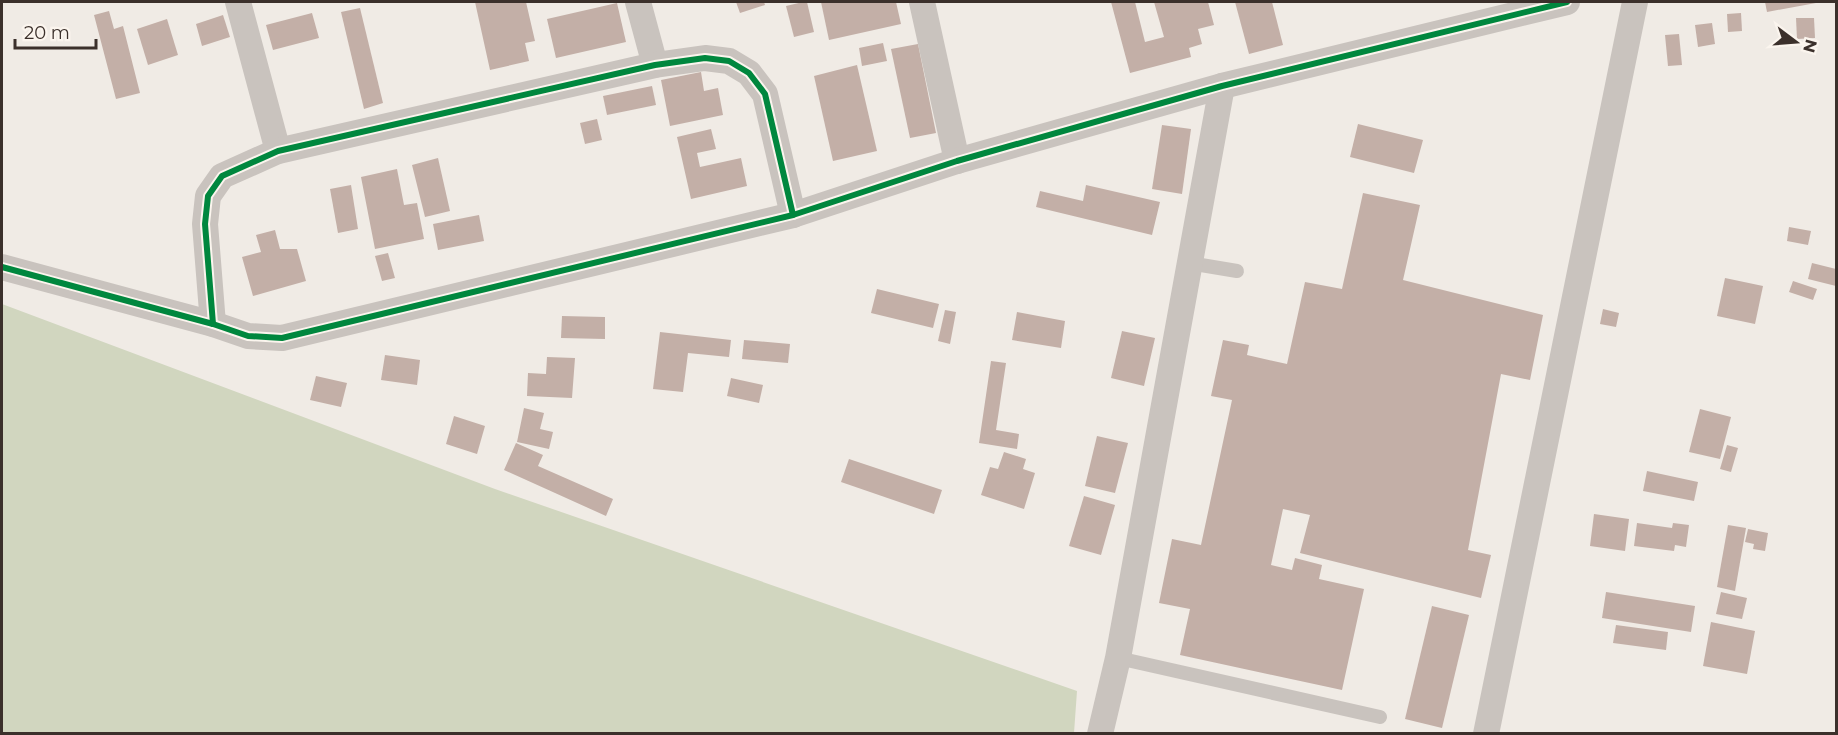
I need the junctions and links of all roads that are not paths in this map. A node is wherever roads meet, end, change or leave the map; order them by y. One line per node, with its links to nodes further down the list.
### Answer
1 (238, 2): 9 (street)
2 (638, 2): 7 (street)
3 (922, 2): 10 (street)
4 (1567, 2): 6 (street)
5 (1635, 2): 19 (street)
6 (1538, 5): 8 (street)
7 (655, 64): 9 (street); 11 (street)
8 (1222, 86): 10 (street); 12 (street)
9 (278, 151): 15 (street)
10 (957, 161): 11 (street)
11 (793, 215): 15 (street)
12 (1190, 263): 14 (lane); 16 (street)
13 (2, 267): 15 (street)
14 (1237, 271)
15 (213, 324)
16 (1118, 658): 17 (lane); 18 (street)
17 (1380, 717)
18 (1100, 734)
19 (1486, 734)

